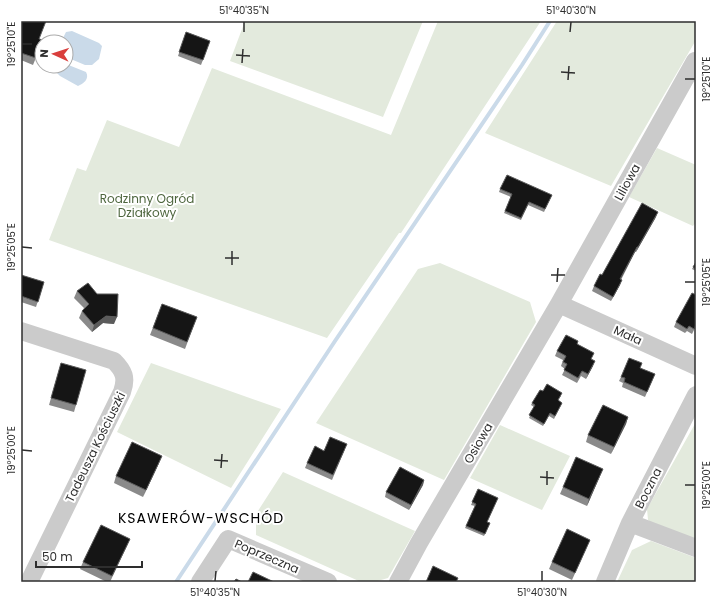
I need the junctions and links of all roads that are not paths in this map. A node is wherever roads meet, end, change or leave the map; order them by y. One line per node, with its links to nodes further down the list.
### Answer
1 (696, 61): 2 (street, Liliowa)
2 (559, 304): 4 (street, Mała); 11 (street, Osiowa)
3 (21, 330): 8 (street, Tadeusza Kościuszki)
4 (696, 366)
5 (696, 395): 6 (street, Boczna)
6 (630, 523): 7 (street); 12 (street, Boczna)
7 (696, 548)
8 (31, 578)
9 (200, 582): 10 (street, Poprzeczna)
10 (328, 582)
11 (398, 582)
12 (604, 582)

